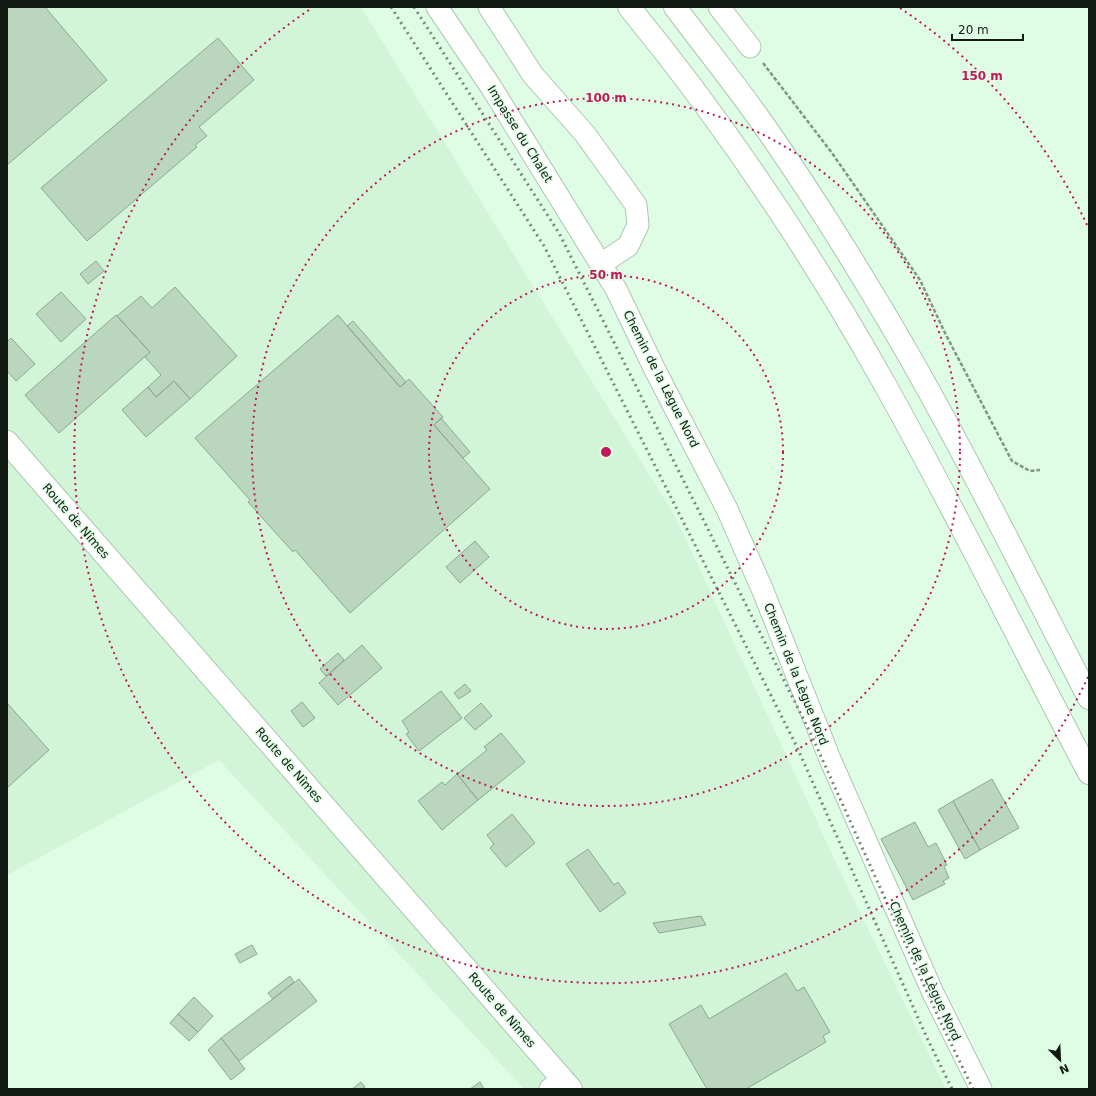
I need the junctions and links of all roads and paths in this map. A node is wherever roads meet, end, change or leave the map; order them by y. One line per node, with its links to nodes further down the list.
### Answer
1 (437, 7): 7 (street, Impasse du Chalet)
2 (489, 7): 7 (street)
3 (629, 7): 11 (main road)
4 (675, 7): 10 (main road)
5 (719, 7): 6 (street)
6 (750, 47): 9 (path)
7 (601, 264): 13 (street, Chemin de la Lègue Nord)
8 (7, 442): 12 (main road, Route de Nîmes)
9 (1040, 470)
10 (1089, 698)
11 (1089, 773)
12 (561, 1086)
13 (981, 1089)

